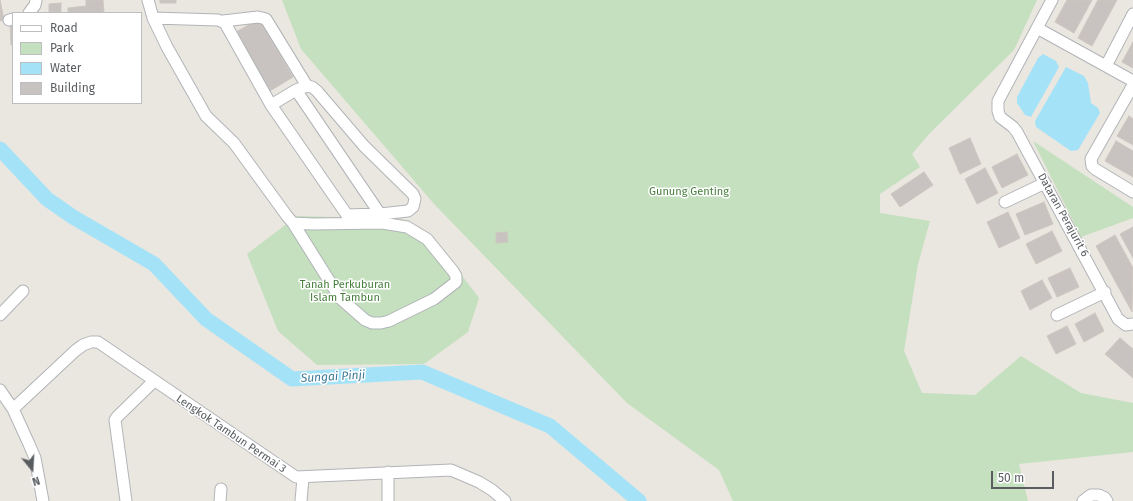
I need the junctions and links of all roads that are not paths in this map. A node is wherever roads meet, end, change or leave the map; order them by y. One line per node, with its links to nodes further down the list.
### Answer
1 (36, 0): 4 (street)
2 (148, 0): 6 (street)
3 (1052, 0): 8 (street)
4 (30, 12)
5 (1133, 14): 9 (street)
6 (153, 18): 7 (street); 19 (street)
7 (223, 21): 12 (street); 14 (street)
8 (1037, 28): 9 (street); 15 (street, Dataran Perajurit 6)
9 (1106, 66): 10 (street)
10 (1133, 81)
11 (1133, 85): 13 (street)
12 (302, 88): 14 (street); 18 (street); 18 (street)
13 (1129, 101): 16 (street)
14 (271, 105): 18 (street)
15 (1045, 183): 17 (street); 21 (street, Dataran Perajurit 6)
16 (1133, 192)
17 (1005, 202)
18 (380, 214)
19 (293, 223): 19 (street)
20 (22, 291): 22 (street)
21 (1105, 292): 23 (street); 24 (street, Dataran Perajurit 6)
22 (0, 314)
23 (1057, 315)
24 (1133, 324)
25 (154, 381): 27 (street, Lengkok Tambun Permai 3); 29 (street, Lengkok Tambun Permai 3); 32 (street)
26 (0, 390): 27 (street)
27 (13, 409): 31 (street)
28 (388, 472): 29 (street, Lengkok Tambun Permai 3); 35 (street); 36 (street, Lengkok Tambun Permai 3)
29 (303, 478): 34 (street)
30 (221, 489): 33 (street)
31 (43, 501)
32 (126, 501)
33 (220, 501)
34 (301, 501)
35 (388, 501)
36 (505, 501)
37 (1083, 501): 38 (street)
38 (1108, 501)

